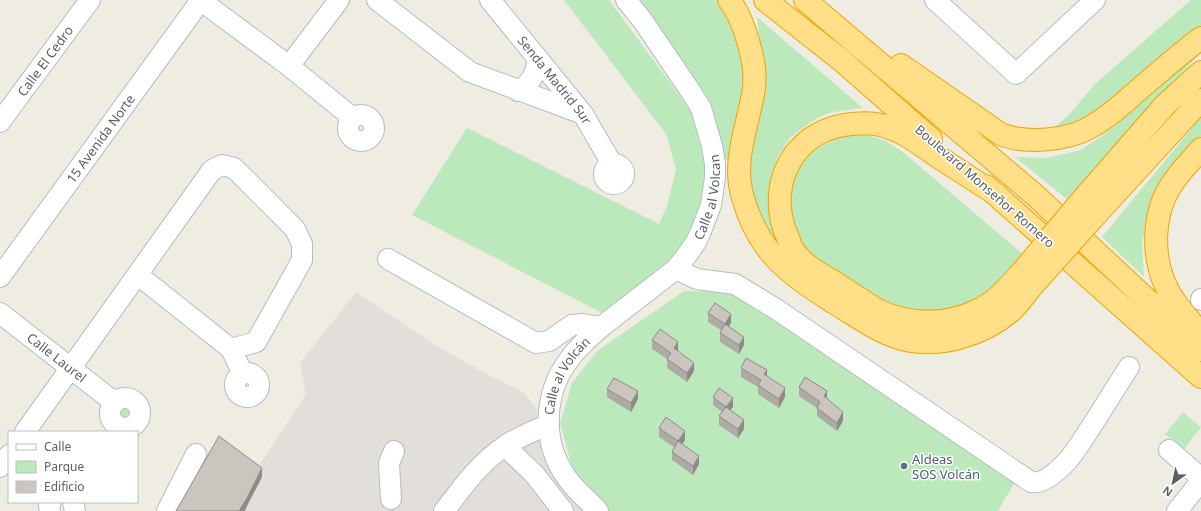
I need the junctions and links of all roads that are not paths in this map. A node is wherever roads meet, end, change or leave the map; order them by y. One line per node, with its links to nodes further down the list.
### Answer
1 (90, 0): 20 (street, Calle El Cedro)
2 (201, 0): 14 (street); 28 (street, 15 Avenida Norte)
3 (339, 0): 14 (street)
4 (377, 0): 16 (street)
5 (490, 0): 13 (street, Senda Madrid Sur)
6 (626, 0): 26 (street, Calle al Volcan)
7 (729, 0): 29 (highway)
8 (765, 0): 23 (highway, Boulevard Monseñor Romero)
9 (806, 0): 12 (highway); 35 (highway, Boulevard Monseñor Romero)
10 (1095, 0): 11 (street)
11 (944, 3)
12 (1201, 38)
13 (538, 59): 16 (street); 18 (street, Senda Madrid Sur)
14 (289, 66): 19 (street)
15 (1201, 72): 24 (highway)
16 (518, 91): 18 (street)
17 (1201, 100): 24 (highway)
18 (583, 114): 22 (street, Senda Madrid Sur)
19 (354, 118)
20 (0, 122)
21 (1201, 149): 32 (highway)
22 (612, 164)
23 (997, 195): 29 (highway); 38 (highway, Boulevard Monseñor Romero)
24 (1085, 212): 29 (highway, bridge)
25 (388, 259): 31 (street)
26 (676, 269): 31 (street, Calle al Volcán); 36 (street)
27 (138, 275): 33 (street); 34 (street); 37 (street)
28 (0, 277)
29 (1028, 278)
30 (0, 313): 37 (street, Calle Laurel)
31 (600, 327): 40 (street, Calle al Volcán)
32 (1201, 334)
33 (256, 342): 34 (street); 34 (street)
34 (231, 349)
35 (1201, 350)
36 (1129, 367)
37 (71, 368): 39 (street, Calle Laurel); 41 (street)
38 (1201, 378)
39 (114, 402)
40 (549, 424): 42 (street); 52 (street, Calle al Volcán)
41 (26, 431)
42 (505, 446): 50 (street); 51 (street)
43 (1169, 450): 46 (street)
44 (394, 451): 48 (street)
45 (196, 454): 49 (street)
46 (1201, 478)
47 (1201, 481): 53 (street)
48 (391, 499)
49 (167, 511)
50 (444, 511)
51 (563, 511)
52 (598, 511)
53 (1177, 511)

